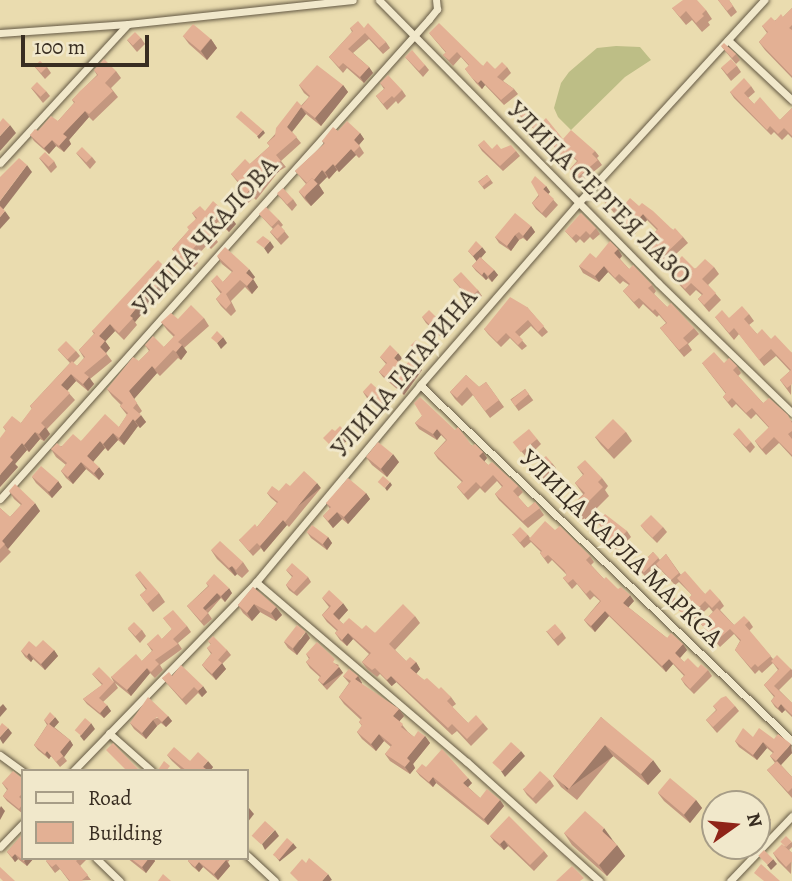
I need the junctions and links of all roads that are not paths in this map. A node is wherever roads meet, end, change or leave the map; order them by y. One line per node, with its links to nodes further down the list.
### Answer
1 (353, 0): 5 (street)
2 (379, 0): 7 (street, УЛИЦА СЕРГЕЯ ЛАЗО)
3 (436, 0): 7 (street, УЛИЦА ЧКАЛОВА)
4 (764, 0): 8 (street, УЛИЦА ГАГАРИНА)
5 (128, 24): 6 (street); 10 (street)
6 (0, 33)
7 (413, 37): 11 (street, УЛИЦА СЕРГЕЯ ЛАЗО); 14 (street, УЛИЦА ЧКАЛОВА)
8 (727, 40): 9 (street); 11 (street, УЛИЦА ГАГАРИНА)
9 (792, 100)
10 (0, 163)
11 (580, 201): 12 (street, УЛИЦА ГАГАРИНА); 13 (street, УЛИЦА СЕРГЕЯ ЛАЗО)
12 (419, 385): 15 (street, УЛИЦА ГАГАРИНА); 17 (street, УЛИЦА КАРЛА МАРКСА)
13 (792, 413)
14 (0, 499)
15 (256, 582): 16 (street, УЛИЦА ГАГАРИНА); 29 (street)
16 (109, 733): 19 (street, УЛИЦА ГАГАРИНА); 20 (street)
17 (792, 741)
18 (0, 755): 21 (street)
19 (75, 769)
20 (150, 769)
21 (21, 771)
22 (792, 816): 30 (street)
23 (21, 825): 24 (street)
24 (0, 847)
25 (248, 856): 28 (street)
26 (98, 860): 27 (street)
27 (120, 881)
28 (275, 881)
29 (598, 881)
30 (730, 881)

